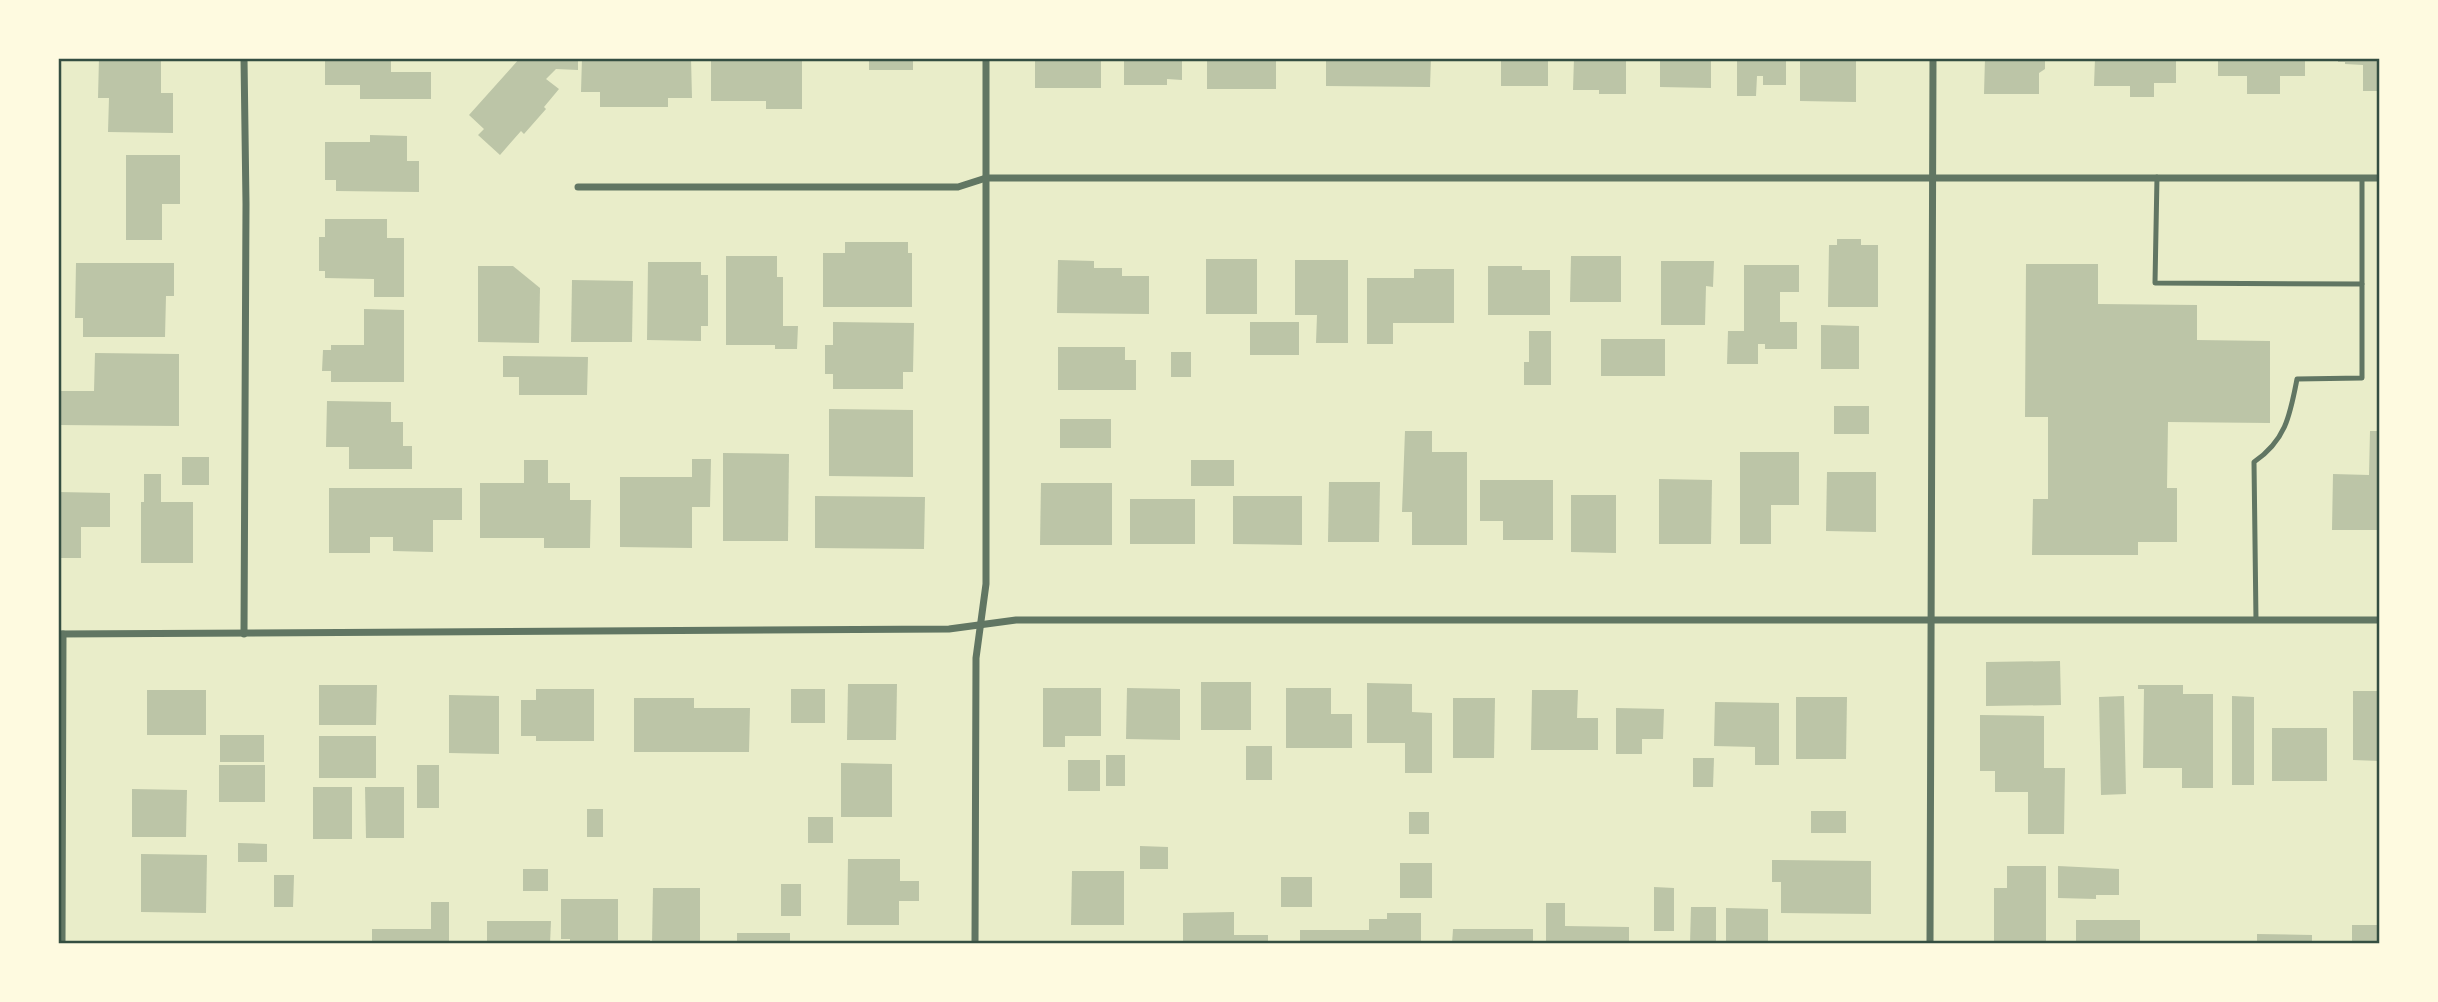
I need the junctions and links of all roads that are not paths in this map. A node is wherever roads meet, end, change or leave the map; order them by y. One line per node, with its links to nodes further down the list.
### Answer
1 (244, 58): 16 (street)
2 (986, 58): 6 (street)
3 (1933, 58): 4 (street)
4 (1933, 177): 5 (street); 6 (street); 11 (street)
5 (2157, 177): 7 (street); 10 (lane)
6 (986, 178): 9 (street); 14 (street)
7 (2362, 178): 8 (street); 10 (lane)
8 (2380, 178)
9 (578, 187)
10 (2362, 284): 12 (lane)
11 (1931, 620): 12 (street); 14 (street); 19 (street)
12 (2256, 620): 13 (street)
13 (2380, 620)
14 (980, 625): 16 (street); 18 (street)
15 (60, 634): 16 (street); 17 (street)
16 (244, 634)
17 (62, 944)
18 (975, 944)
19 (1930, 944)

